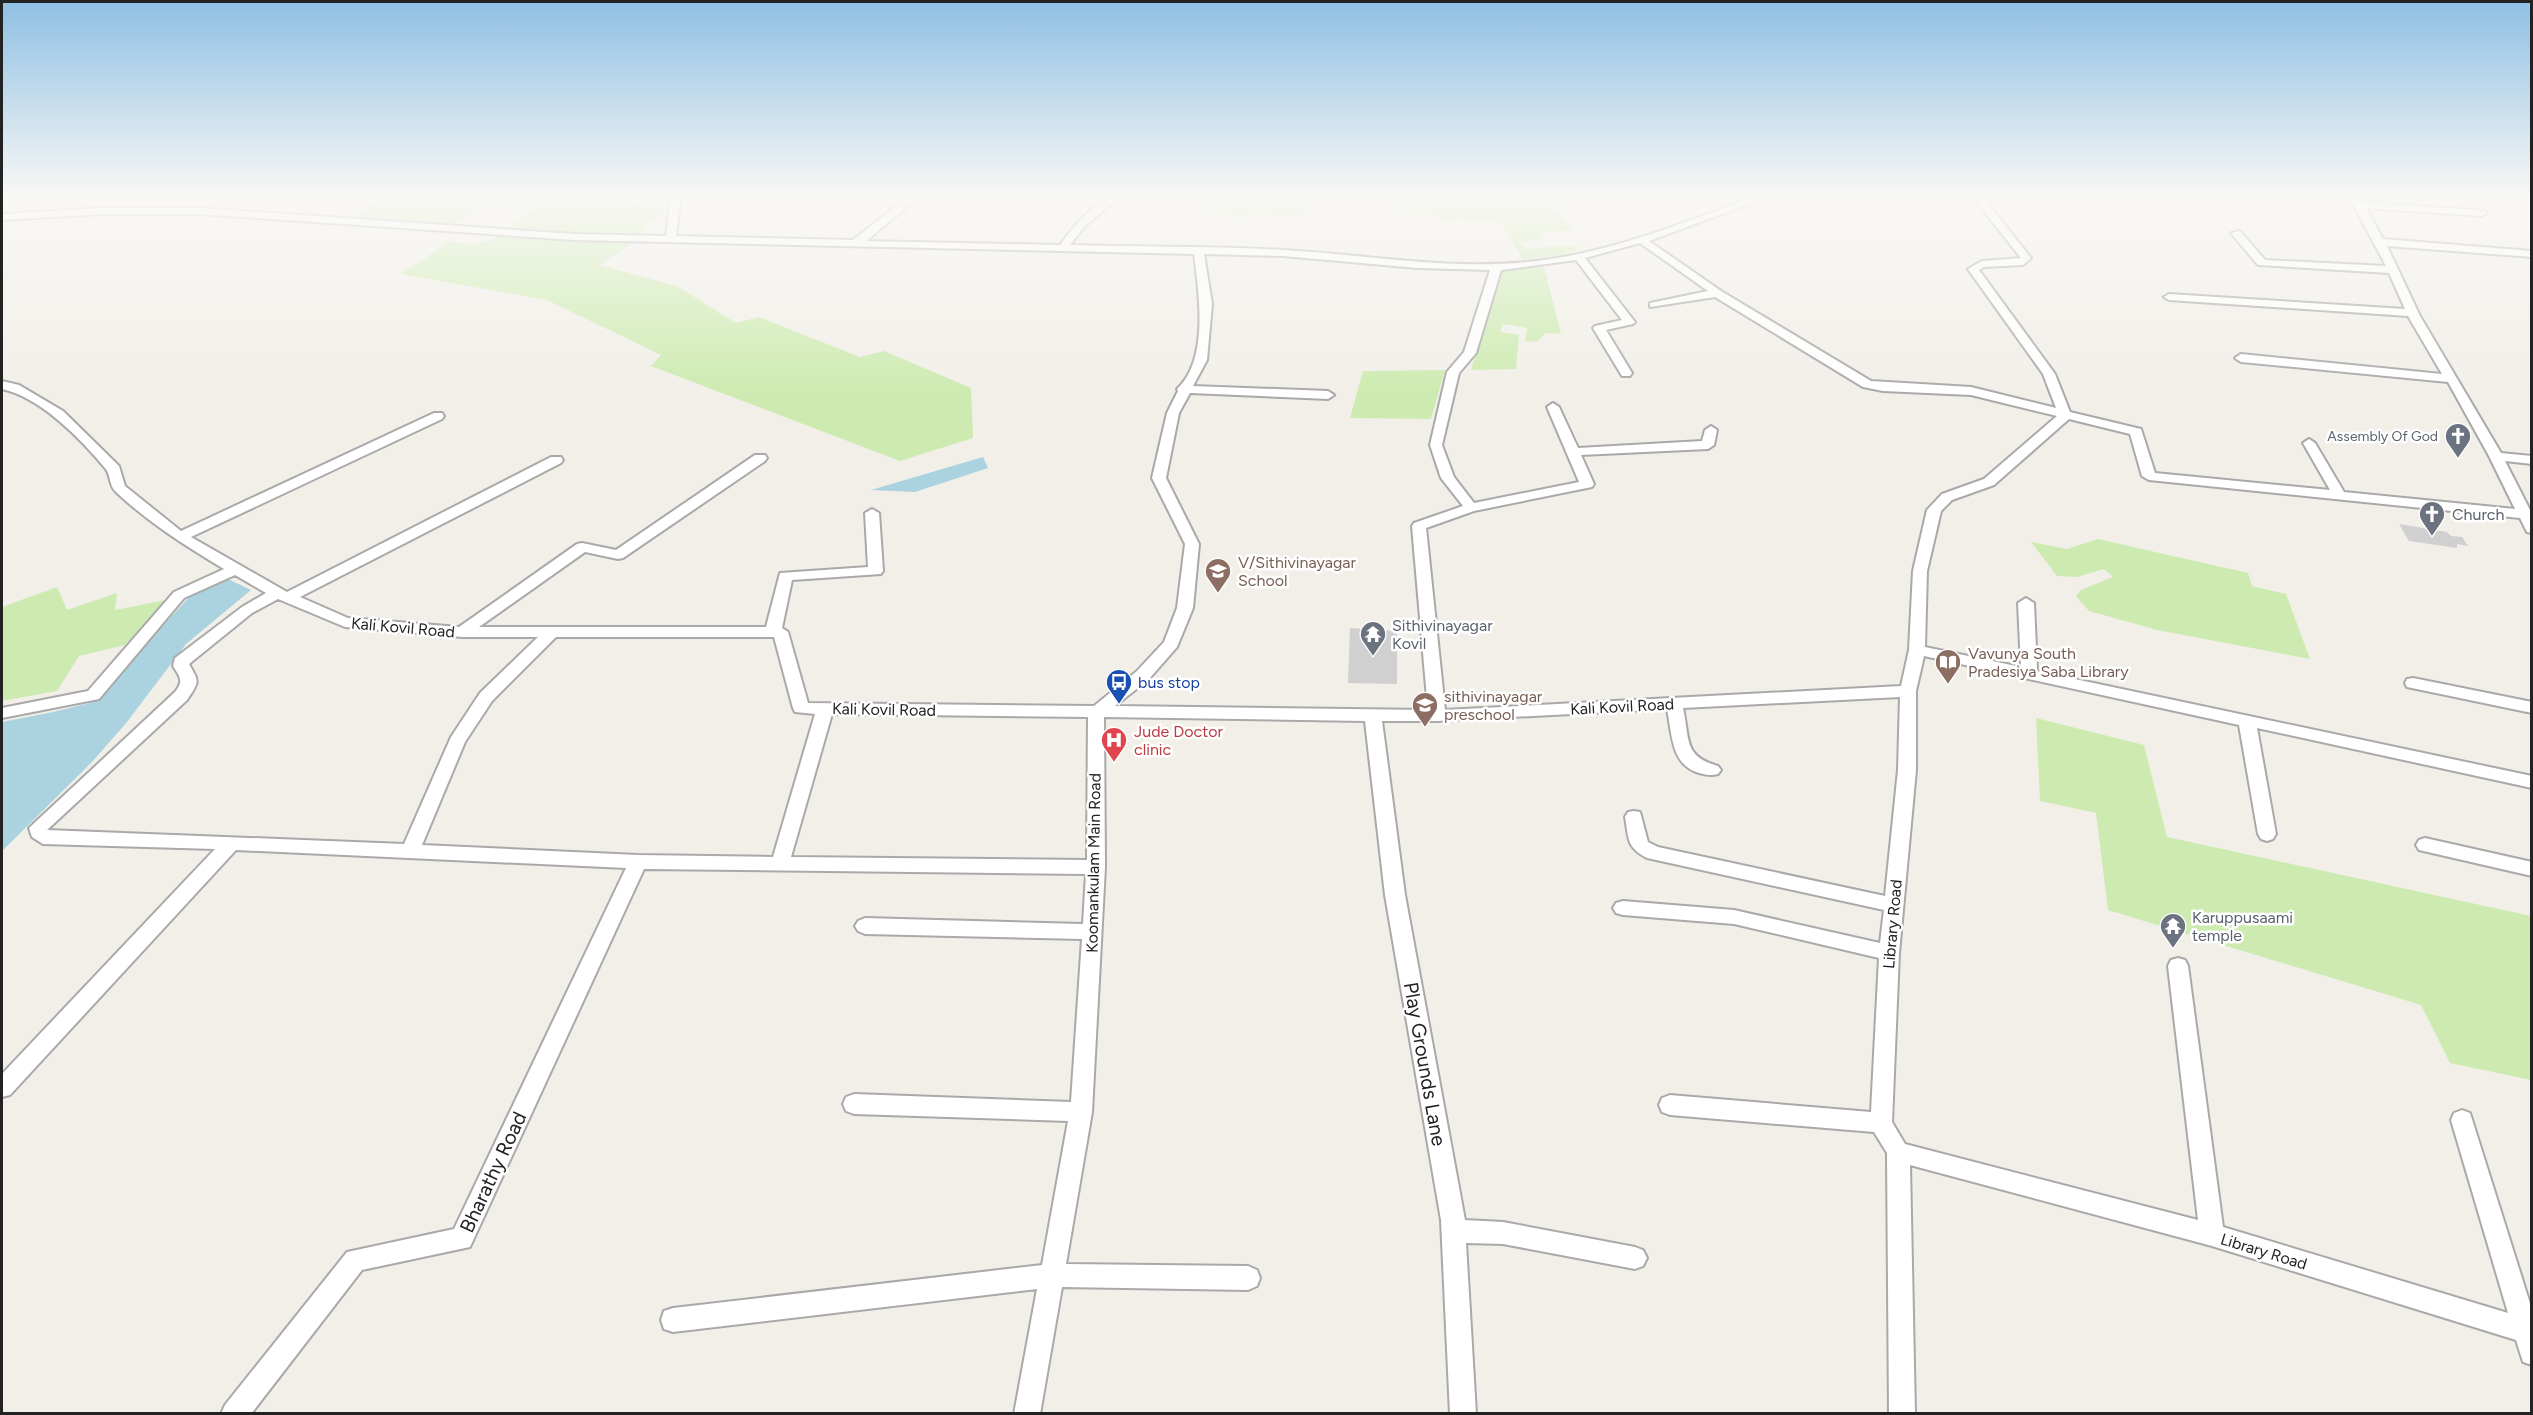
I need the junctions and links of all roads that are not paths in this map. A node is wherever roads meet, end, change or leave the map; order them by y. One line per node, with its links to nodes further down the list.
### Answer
1 (1200, 261): 19 (street)
2 (1376, 261): 9 (street)
3 (1555, 261): 9 (street)
4 (1582, 261): 16 (street)
5 (1672, 261): 11 (street)
6 (2024, 261): 23 (street)
7 (2260, 261): 10 (street)
8 (2389, 261): 10 (street)
9 (1497, 266): 32 (street)
10 (2393, 270): 14 (street)
11 (1717, 293): 13 (street); 23 (street)
12 (2169, 297): 14 (street)
13 (1654, 305)
14 (2413, 313): 17 (street)
15 (2241, 358): 17 (street)
16 (1626, 373)
17 (2452, 379): 27 (street)
18 (2, 385): 36 (street, Kali Kovil Road)
19 (1183, 389): 20 (street); 51 (street)
20 (1328, 395)
21 (1553, 407): 26 (street)
22 (438, 416): 36 (street)
23 (2065, 416): 31 (street); 43 (street, Library Road)
24 (1711, 430): 26 (street)
25 (2308, 443): 31 (street)
26 (1572, 452): 32 (street)
27 (2496, 456): 30 (street); 34 (street)
28 (760, 458): 40 (street)
29 (556, 460): 38 (street)
30 (2532, 460)
31 (2340, 496): 34 (street)
32 (1471, 508): 53 (street)
33 (872, 513): 41 (street)
34 (2525, 513): 35 (street)
35 (2532, 529)
36 (180, 537): 37 (street, Kali Kovil Road)
37 (237, 568): 38 (street, Kali Kovil Road); 50 (street)
38 (282, 596): 40 (street, Kali Kovil Road); 59 (street)
39 (2026, 603): 44 (street)
40 (462, 632): 42 (street, Kali Kovil Road)
41 (773, 632): 42 (street, Kali Kovil Road); 48 (street, Kali Kovil Road)
42 (551, 633): 61 (street)
43 (1917, 650): 44 (street); 46 (street, Library Road)
44 (2029, 675): 54 (street)
45 (2414, 683): 49 (street)
46 (1908, 691): 47 (street, Kali Kovil Road); 66 (street, Library Road)
47 (1674, 704): 53 (street, Kali Kovil Road); 55 (street)
48 (825, 708): 51 (street, Kali Kovil Road); 63 (street)
49 (2532, 708)
50 (2, 713)
51 (1096, 713): 52 (street, Kali Kovil Road); 64 (street, Koomankulam Main Road)
52 (1373, 716): 53 (street, Kali Kovil Road); 79 (street, Play Grounds Lane)
53 (1437, 716)
54 (2247, 722): 56 (street); 58 (street)
55 (1712, 770)
56 (2532, 782)
57 (1634, 817): 66 (street)
58 (2268, 834)
59 (232, 843): 61 (street); 72 (street)
60 (2425, 845): 65 (street)
61 (410, 851): 62 (street)
62 (638, 862): 63 (street); 86 (street, Bharathy Road)
63 (780, 863): 64 (street)
64 (1096, 867): 69 (street, Koomankulam Main Road)
65 (2532, 869)
66 (1893, 906): 70 (street, Library Road)
67 (1623, 908): 70 (street)
68 (865, 927): 69 (street)
69 (1092, 932): 75 (street, Koomankulam Main Road)
70 (1888, 953): 77 (street, Library Road)
71 (2178, 966): 80 (street)
72 (2, 1088)
73 (854, 1104): 75 (street)
74 (1670, 1105): 77 (street)
75 (1081, 1112): 82 (street, Koomankulam Main Road)
76 (2462, 1120): 85 (street)
77 (1881, 1123): 78 (street)
78 (1898, 1152): 80 (street, Library Road); 89 (street)
79 (1453, 1231): 81 (street); 88 (street, Play Grounds Lane)
80 (2212, 1235): 85 (street, Library Road)
81 (1635, 1258)
82 (1054, 1275): 83 (street); 84 (street); 87 (street, Koomankulam Main Road)
83 (1248, 1278)
84 (673, 1320)
85 (2530, 1339)
86 (234, 1413)
87 (1027, 1413)
88 (1463, 1413)
89 (1902, 1413)

